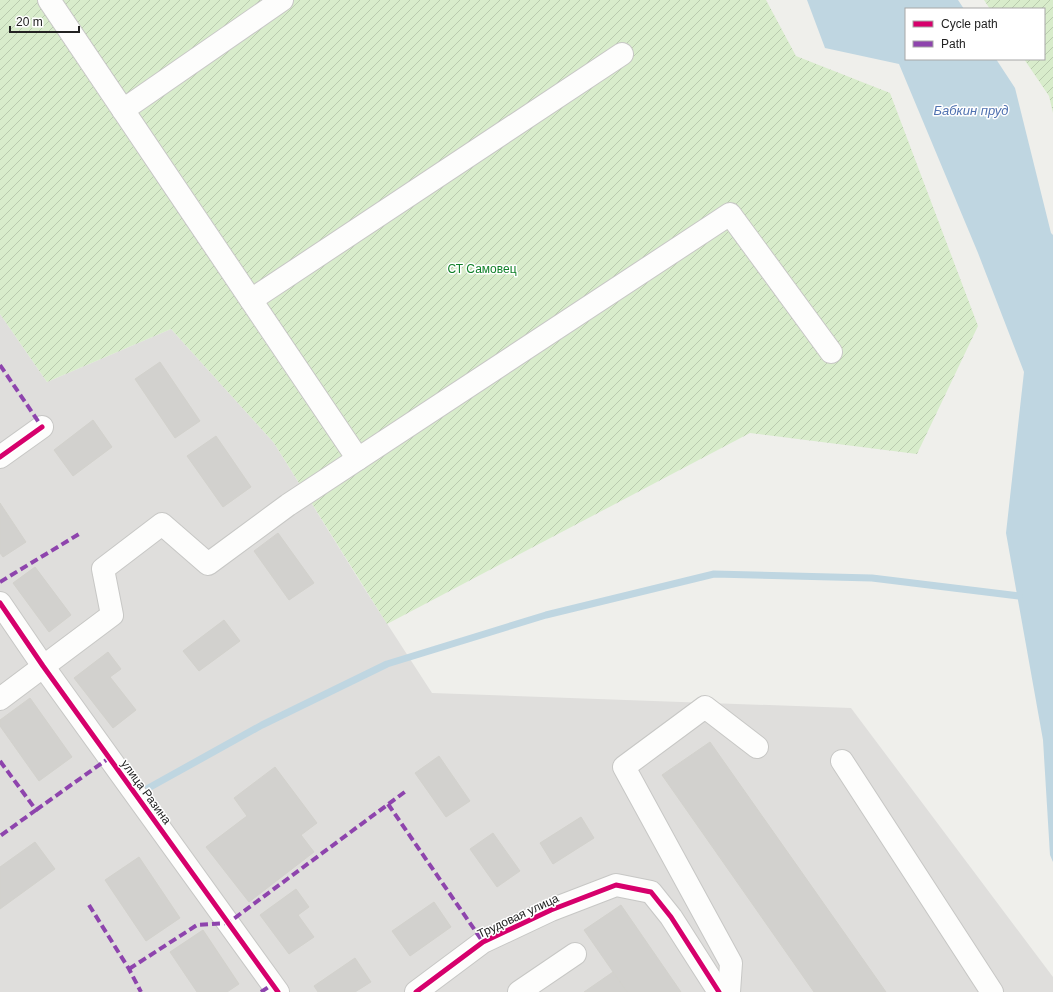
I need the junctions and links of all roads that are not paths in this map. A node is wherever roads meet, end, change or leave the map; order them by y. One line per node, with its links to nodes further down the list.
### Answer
1 (49, 0): 4 (street)
2 (282, 0): 4 (street)
3 (622, 54): 5 (street)
4 (123, 110): 5 (street)
5 (251, 300): 9 (street)
6 (831, 352): 9 (street)
7 (42, 426): 8 (street)
8 (0, 457)
9 (358, 459): 11 (street)
10 (0, 603): 11 (street, улица Разина)
11 (43, 666): 12 (street); 16 (street, улица Разина)
12 (0, 699)
13 (757, 747): 20 (street)
14 (842, 761): 21 (street)
15 (575, 954): 18 (street)
16 (278, 992)
17 (416, 992): 19 (street, Трудовая улица)
18 (518, 992)
19 (719, 992)
20 (728, 992)
21 (992, 992)

